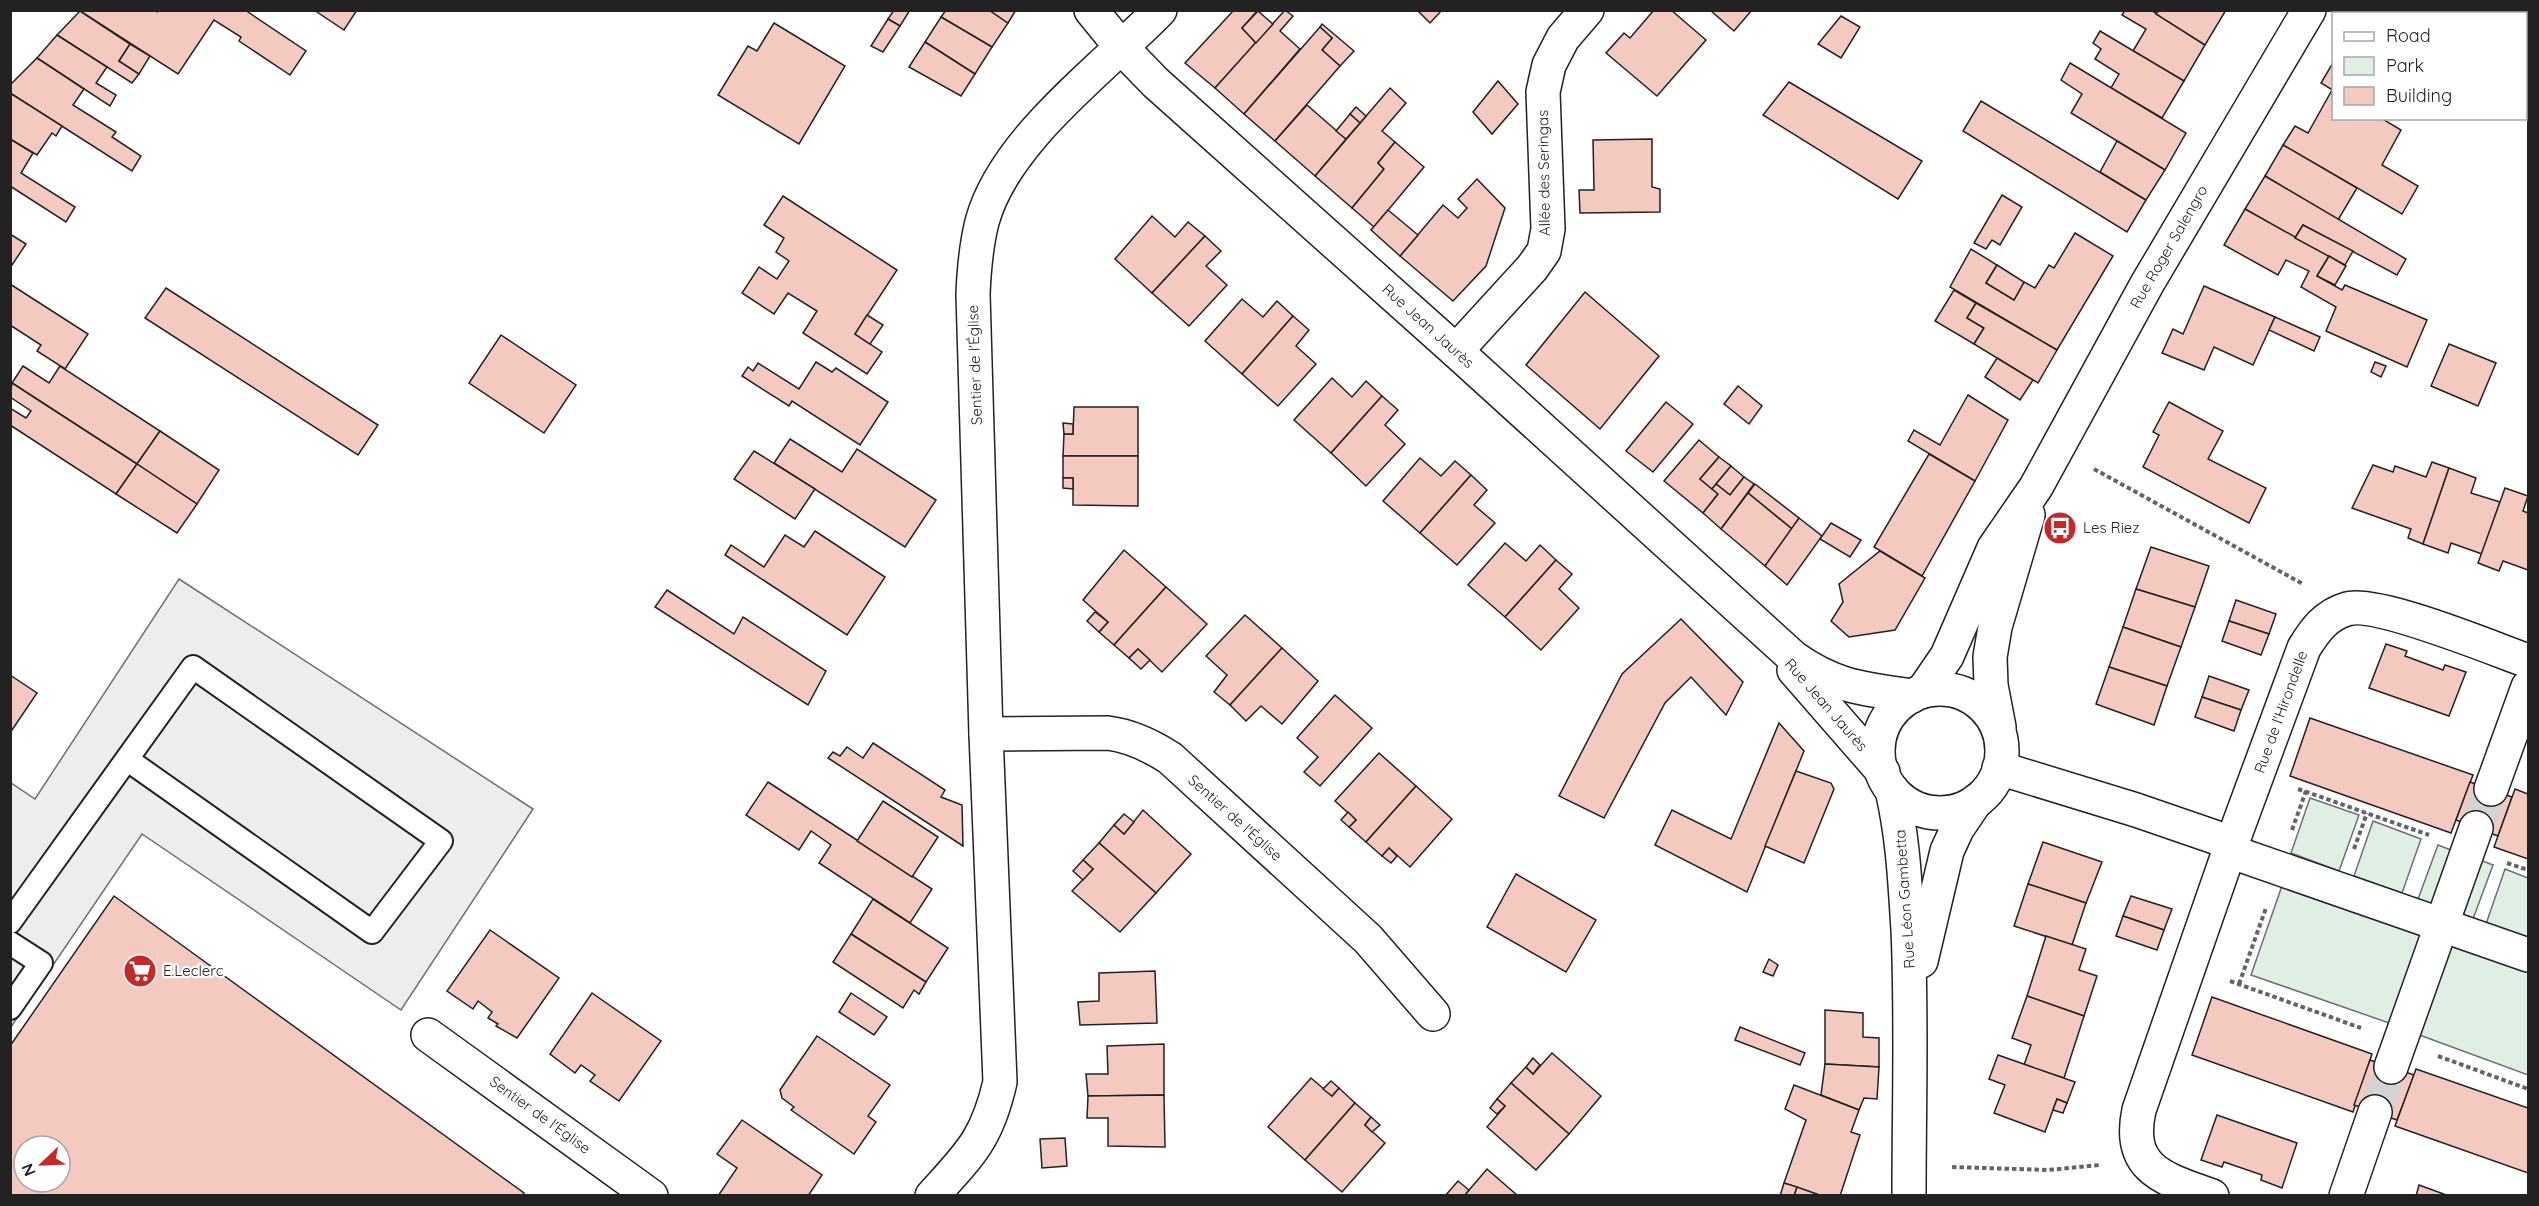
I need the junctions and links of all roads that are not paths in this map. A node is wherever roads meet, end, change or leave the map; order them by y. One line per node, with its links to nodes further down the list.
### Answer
1 (1091, 10): 5 (street, Rue Jean Jaurès)
2 (1161, 10): 5 (street, Sentier de l'Église)
3 (1587, 10): 6 (street, Allée des Seringas)
4 (2309, 10): 7 (street, Rue Roger Salengro)
5 (1122, 48): 6 (street, Rue Jean Jaurès); 12 (street, Sentier de l'Église)
6 (1456, 351): 8 (street, Rue Jean Jaurès)
7 (2036, 487): 11 (street, Rue Roger Salengro); 13 (street, Rue Roger Salengro)
8 (1770, 637): 11 (street, Rue Jean Jaurès); 15 (street, Rue Jean Jaurès)
9 (2529, 661): 19 (street, Rue de l'Hirondelle)
10 (2529, 687): 16 (street)
11 (1917, 694): 13 (street); 15 (street)
12 (986, 734): 26 (street, Sentier de l'Église); 32 (street, Sentier de l'Église)
13 (2000, 753): 17 (street); 19 (street)
14 (128, 760): 14 (lane); 20 (lane)
15 (1887, 781): 17 (street); 25 (street, Rue Léon Gambetta)
16 (2491, 789)
17 (1976, 801): 25 (street, Rue Léon Gambetta)
18 (2473, 838): 21 (street)
19 (2230, 847): 21 (street); 33 (street, Rue de l'Hirondelle)
20 (10, 922)
21 (2442, 925): 23 (street); 28 (street)
22 (10, 943): 24 (lane)
23 (2529, 955)
24 (10, 1008)
25 (1912, 1010): 30 (street, Rue Léon Gambetta)
26 (1433, 1014)
27 (428, 1035): 31 (street, Sentier de l'Église)
28 (2391, 1067)
29 (2375, 1112): 34 (street)
30 (1909, 1182)
31 (651, 1196)
32 (933, 1196)
33 (2212, 1196)
34 (2346, 1196)

